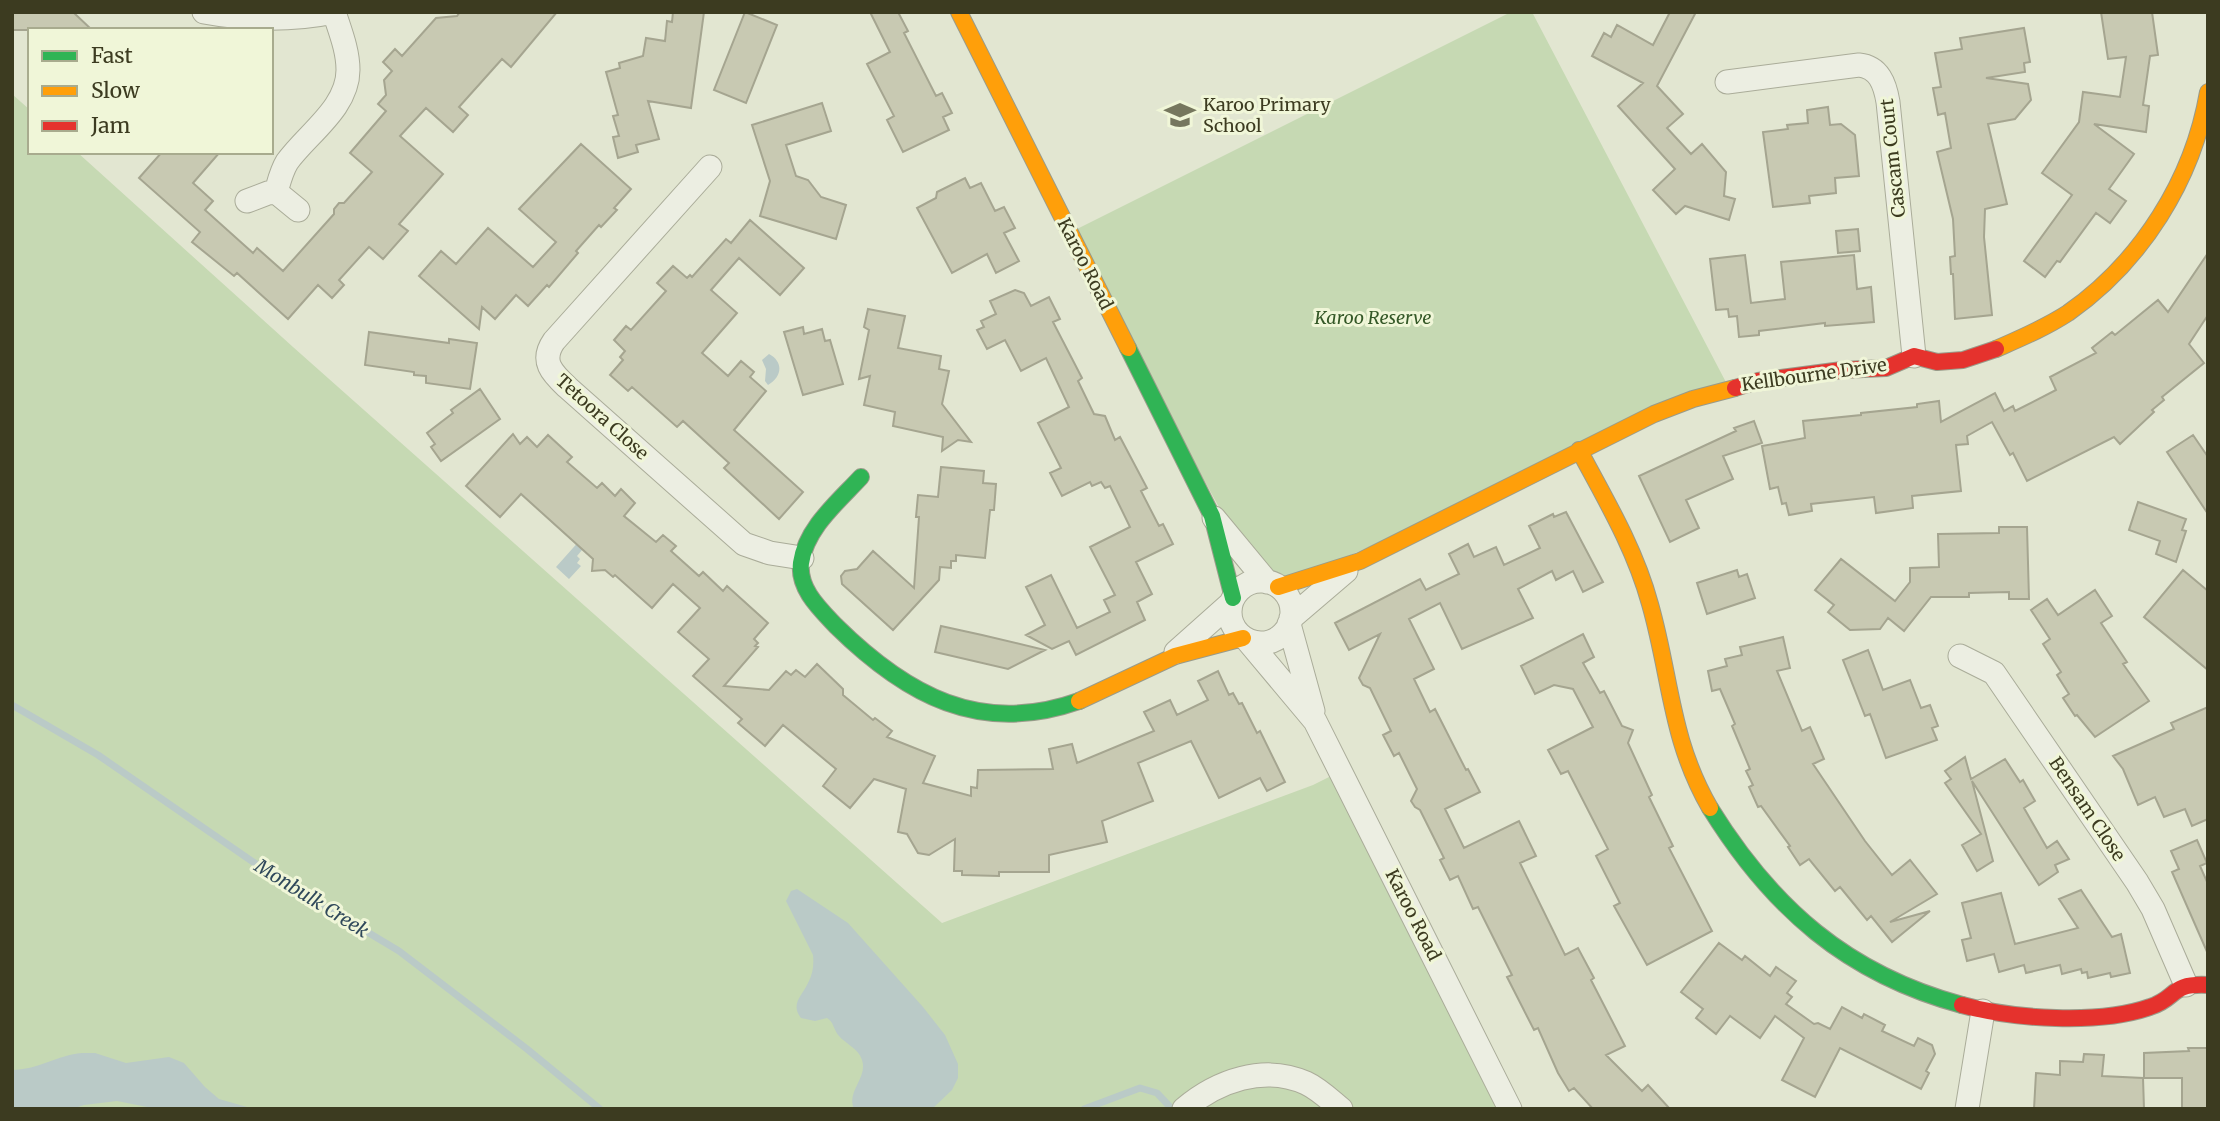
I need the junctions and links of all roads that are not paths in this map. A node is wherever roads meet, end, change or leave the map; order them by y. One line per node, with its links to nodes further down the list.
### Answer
1 (204, 12): 2 (street)
2 (334, 12): 7 (street)
3 (960, 12): 13 (street, Karoo Road)
4 (1727, 82): 10 (street, Cascam Court)
5 (2208, 92): 10 (street)
6 (710, 167): 14 (street, Tetoora Close)
7 (276, 192): 8 (street); 9 (street)
8 (247, 201)
9 (298, 210)
10 (1914, 356): 11 (street, Kellbourne Drive)
11 (1580, 450): 15 (street, Kellbourne Drive); 24 (street)
12 (861, 477): 14 (street)
13 (1212, 516): 16 (street, Karoo Road); 17 (street, Karoo Road)
14 (802, 558): 21 (street)
15 (1360, 561): 16 (street, Kellbourne Drive); 18 (street, Kellbourne Drive)
16 (1273, 584): 17 (street); 18 (street)
17 (1232, 601): 19 (street); 21 (street)
18 (1290, 621): 19 (street); 22 (street, Karoo Road)
19 (1245, 639): 21 (street); 22 (street, Karoo Road)
20 (1961, 656): 23 (street, Bensam Close)
21 (1169, 659)
22 (1315, 721): 27 (street, Karoo Road)
23 (2197, 985): 24 (street)
24 (1983, 1011): 28 (street)
25 (1192, 1102): 26 (street)
26 (1341, 1109)
27 (1510, 1109)
28 (1967, 1109)

